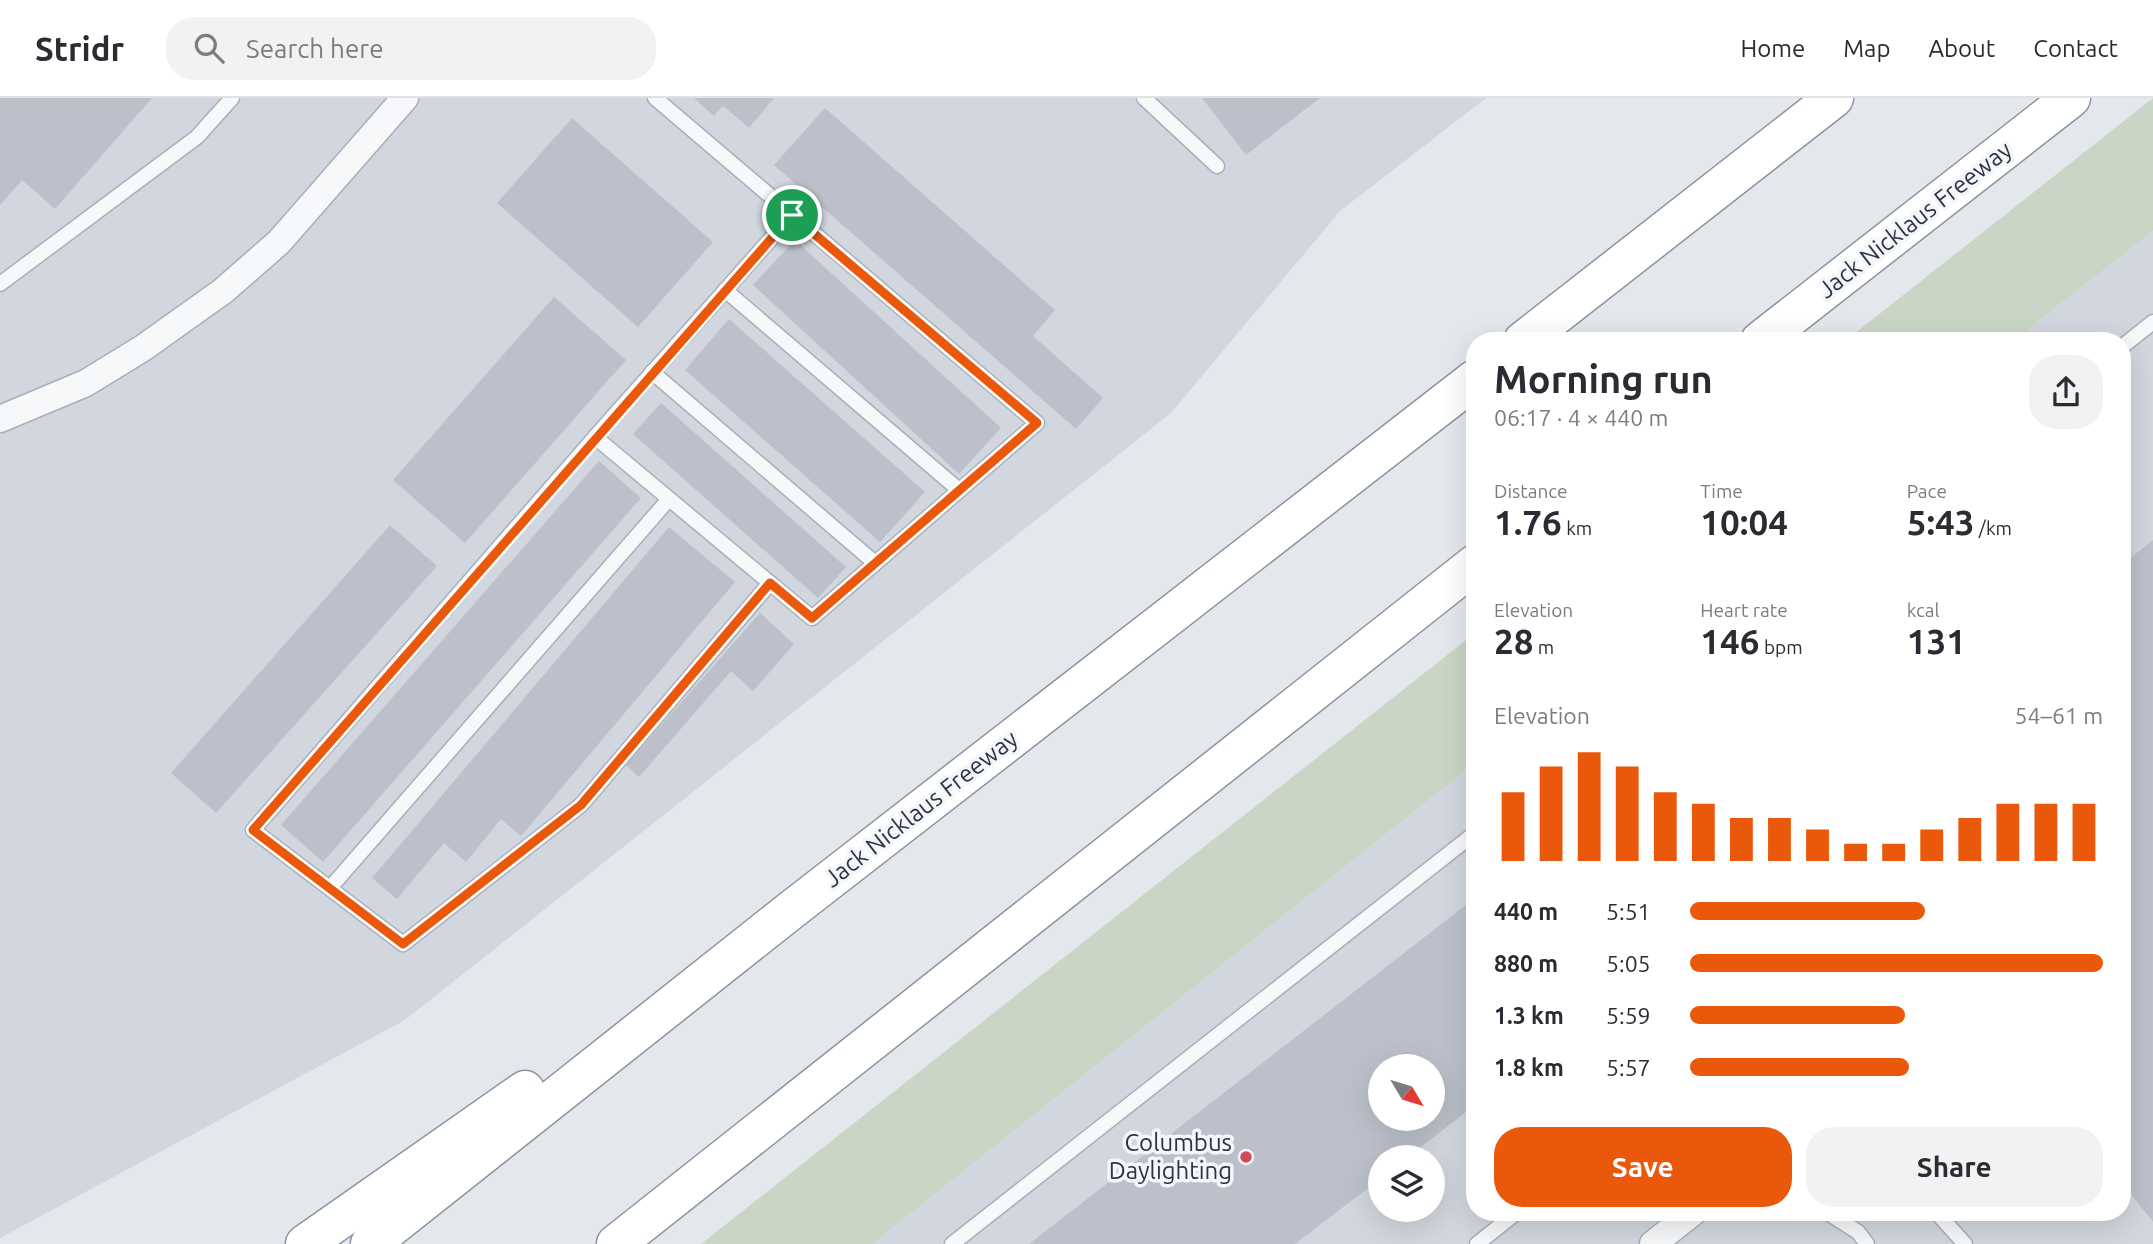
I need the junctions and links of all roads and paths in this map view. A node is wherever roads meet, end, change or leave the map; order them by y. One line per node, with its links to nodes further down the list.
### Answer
1 (232, 98): 9 (lane)
2 (405, 98): 17 (street)
3 (655, 98): 8 (lane)
4 (1144, 98): 7 (lane)
5 (1834, 98): 12 (highway)
6 (2071, 98): 13 (highway, Jack Nicklaus Freeway)
7 (1217, 166)
8 (792, 215): 10 (lane); 19 (lane)
9 (0, 284)
10 (725, 290): 15 (lane); 19 (lane)
11 (2153, 322): 14 (lane)
12 (1535, 332)
13 (1772, 332)
14 (2131, 340)
15 (652, 372): 18 (lane); 21 (lane)
16 (1466, 386): 26 (highway, Jack Nicklaus Freeway)
17 (0, 419)
18 (595, 437): 20 (lane); 25 (lane)
19 (959, 490): 21 (lane)
20 (669, 499): 23 (lane); 25 (lane)
21 (875, 563): 23 (lane)
22 (1466, 571): 33 (highway)
23 (770, 583): 25 (lane)
24 (1466, 840): 34 (lane)
25 (330, 888)
26 (790, 911): 31 (highway); 32 (highway, Jack Nicklaus Freeway)
27 (1506, 1221): 35 (lane)
28 (1682, 1221): 36 (street)
29 (1841, 1221): 37 (lane)
30 (1944, 1221): 38 (lane)
31 (306, 1244)
32 (369, 1244)
33 (616, 1244)
34 (952, 1244)
35 (1478, 1244)
36 (1653, 1244)
37 (1867, 1244)
38 (1965, 1244)

